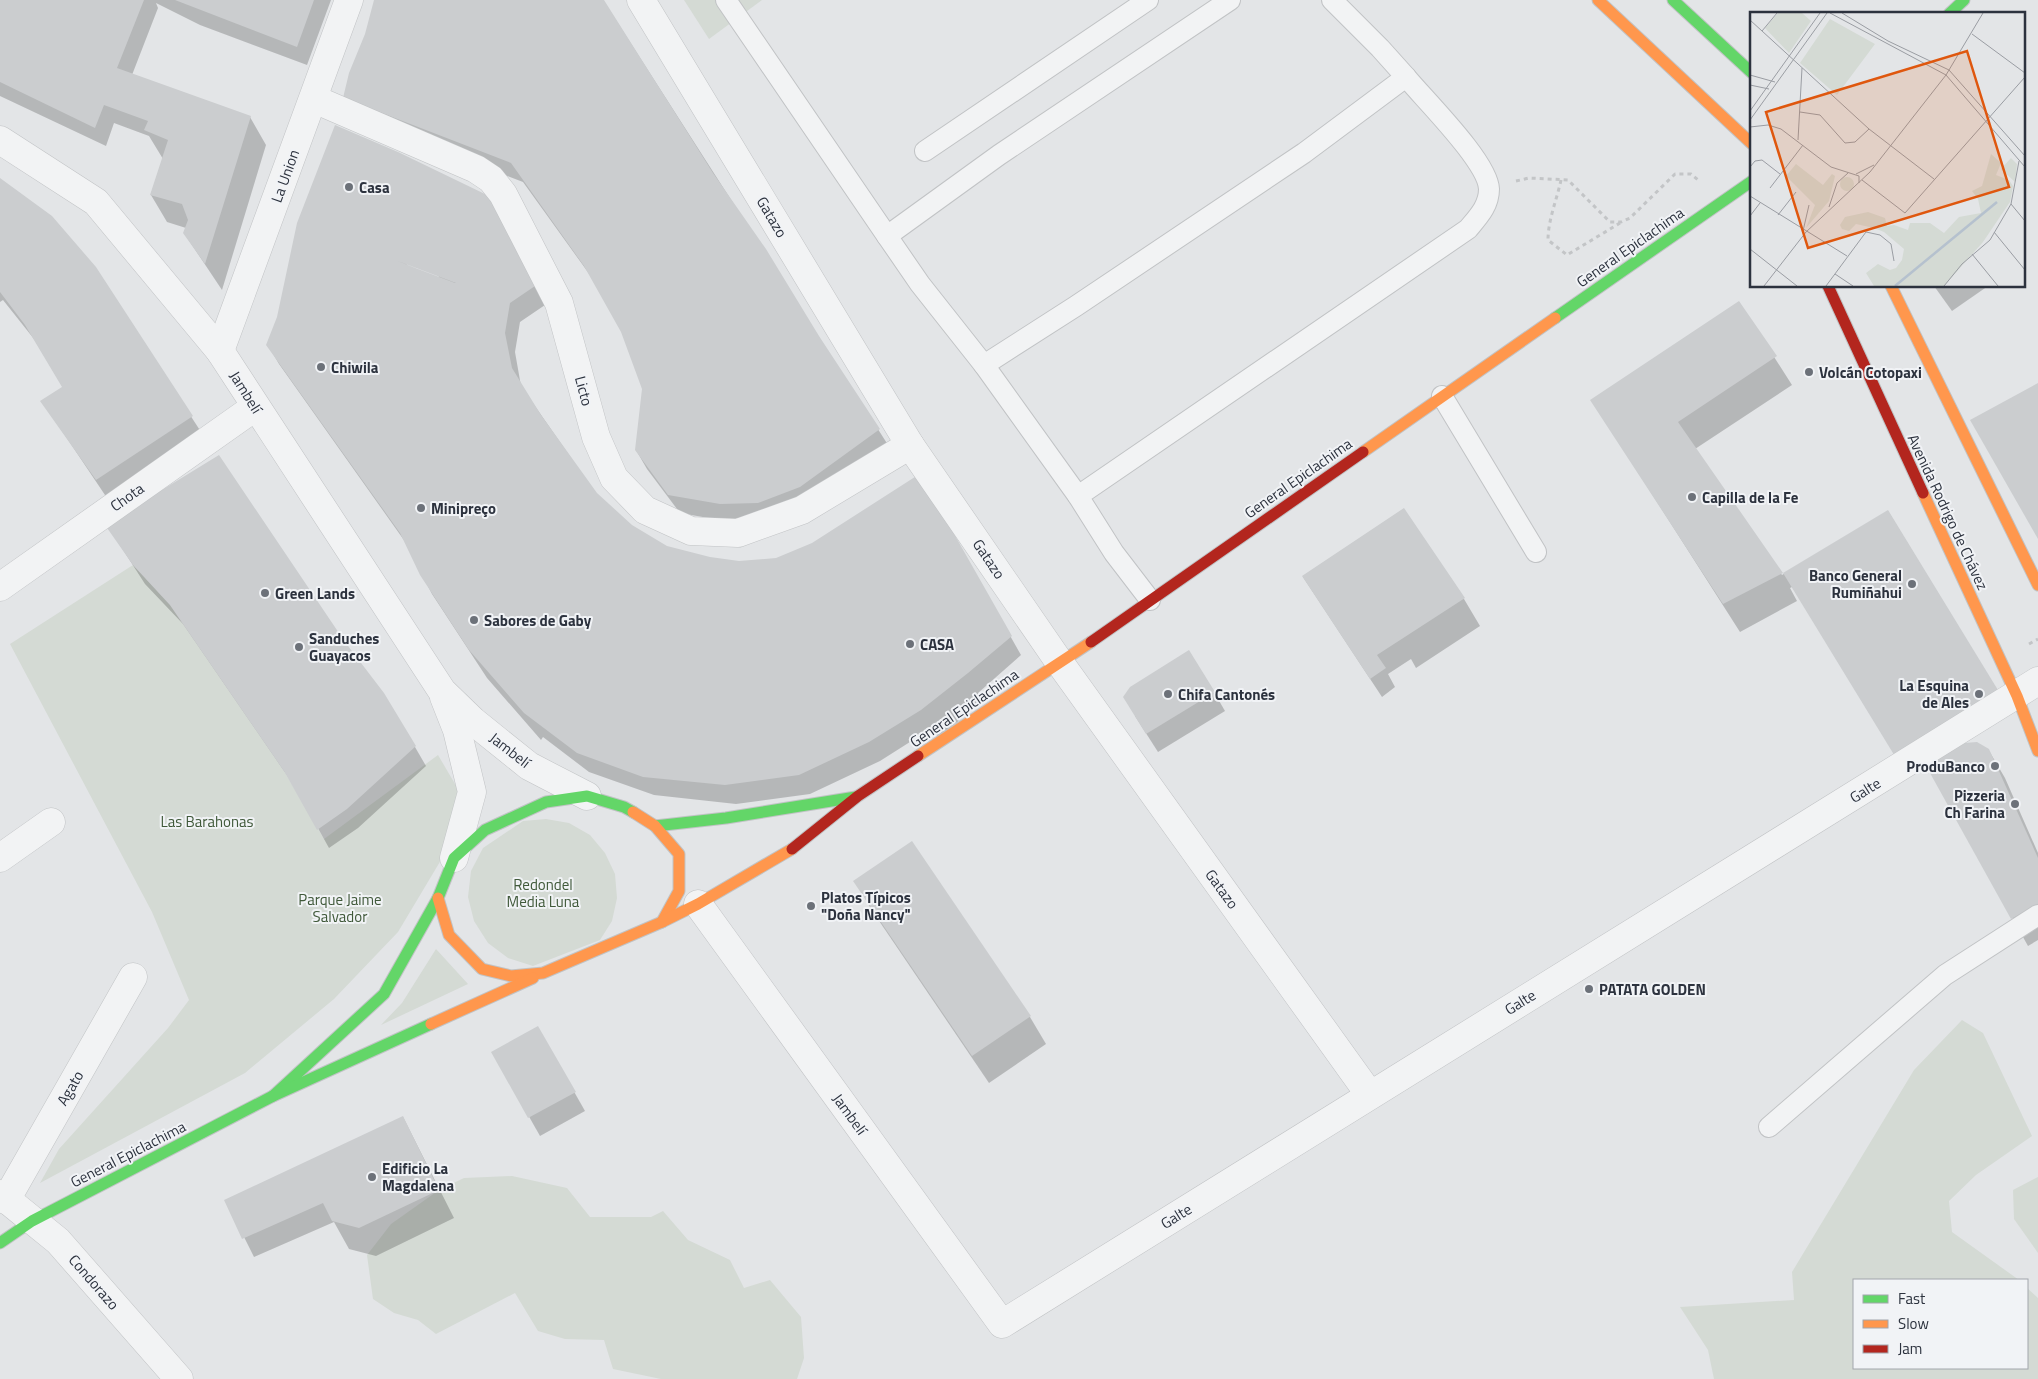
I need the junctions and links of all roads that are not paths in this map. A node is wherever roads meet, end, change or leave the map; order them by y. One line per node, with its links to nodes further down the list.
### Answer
1 (349, 0): 13 (street, La Union)
2 (641, 0): 25 (street, Gatazo)
3 (726, 0): 18 (lane)
4 (1148, 0): 16 (lane)
5 (1230, 0): 18 (lane)
6 (1332, 0): 12 (lane)
7 (1598, 0): 15 (street)
8 (1673, 0): 11 (street)
9 (1964, 0): 10 (street)
10 (1951, 12)
11 (1750, 71)
12 (1406, 78): 22 (lane); 26 (lane)
13 (314, 98): 21 (street, La Union); 25 (street, Licto)
14 (0, 140): 21 (street, Jambelí)
15 (1750, 142)
16 (925, 151)
17 (1750, 181): 23 (street, General Epiclachima)
18 (887, 236): 22 (lane)
19 (1829, 288): 32 (street, Avenida Rodrigo de Chávez)
20 (1892, 288): 28 (street)
21 (220, 351): 24 (street, Jambelí)
22 (984, 365): 26 (lane)
23 (1442, 396): 27 (lane); 30 (street, General Epiclachima)
24 (255, 407): 29 (street, Chota); 33 (street, Jambelí)
25 (910, 444): 31 (street, Gatazo)
26 (1078, 496): 30 (lane)
27 (1536, 552)
28 (2038, 584)
29 (0, 587)
30 (1150, 600): 31 (street, General Epiclachima)
31 (1060, 662): 36 (street, General Epiclachima); 47 (street, Gatazo)
32 (2028, 688): 34 (street, Avenida Rodrigo de Chávez); 47 (street, Galte)
33 (442, 691): 35 (street, Jambelí); 40 (street, Jambelí)
34 (2038, 751)
35 (587, 796): 38 (street); 40 (street)
36 (858, 796): 38 (street, General Epiclachima); 42 (street, General Epiclachima)
37 (50, 822): 39 (street)
38 (655, 826): 44 (street)
39 (0, 858)
40 (454, 858): 41 (street)
41 (438, 898): 45 (street); 48 (street, General Epiclachima)
42 (698, 904): 44 (street, General Epiclachima); 53 (street, Jambelí)
43 (2038, 915): 49 (lane)
44 (662, 922): 45 (street)
45 (544, 974): 48 (street, General Epiclachima)
46 (133, 977): 50 (street, Agato)
47 (1370, 1095): 53 (street, Galte)
48 (273, 1096): 51 (street, General Epiclachima)
49 (1769, 1127)
50 (3, 1197): 51 (street, Condorazo)
51 (32, 1221): 52 (street, General Epiclachima); 54 (street, Condorazo)
52 (0, 1243)
53 (1002, 1324)
54 (179, 1379)

